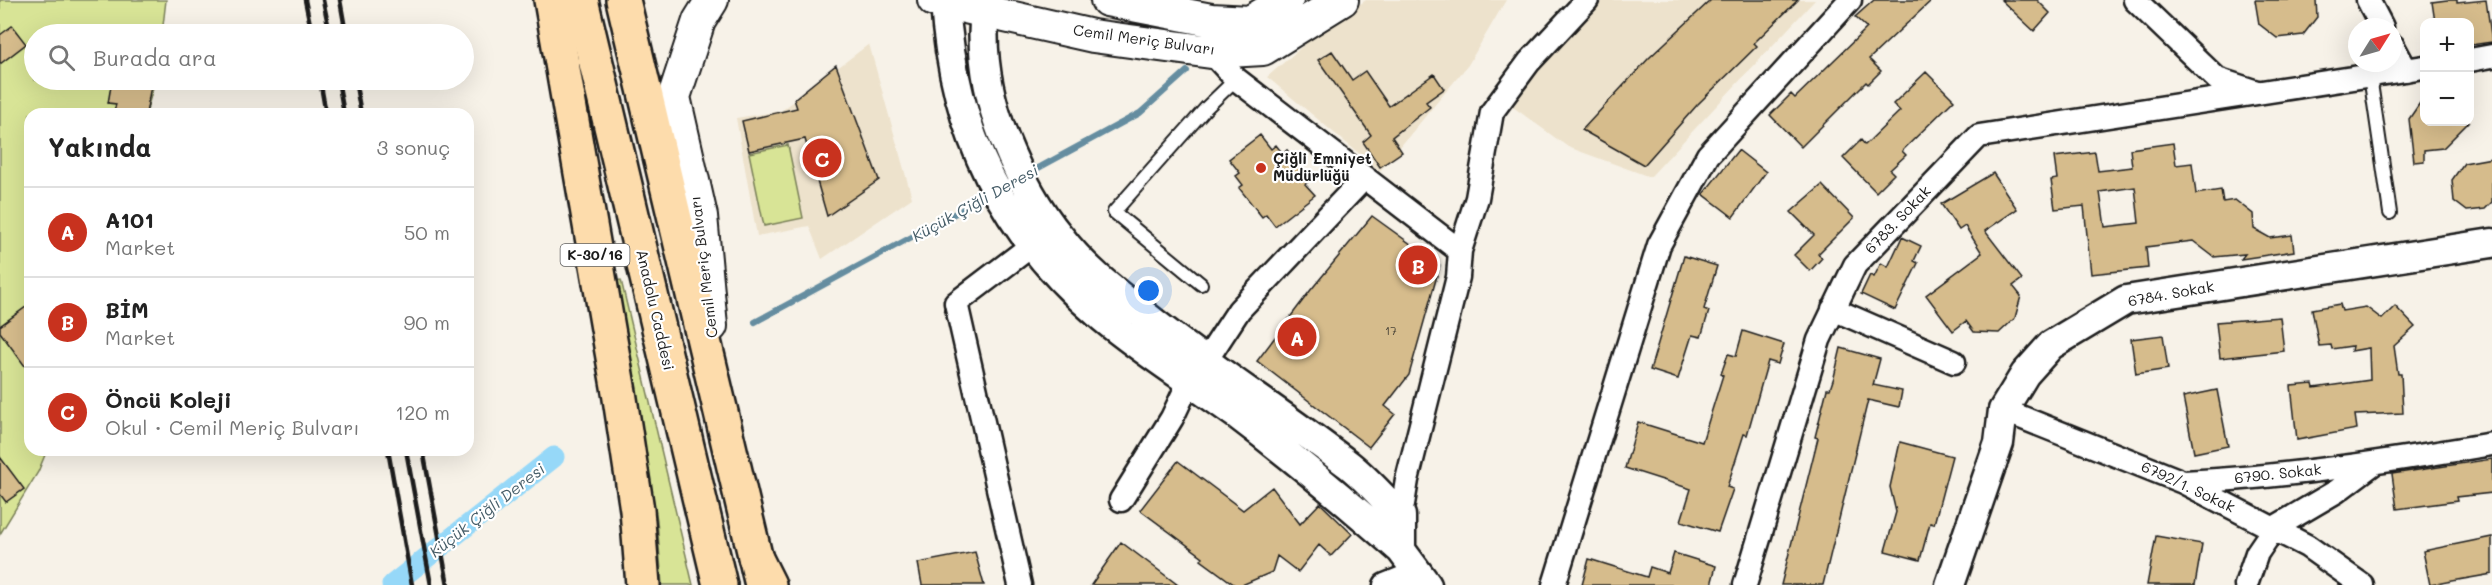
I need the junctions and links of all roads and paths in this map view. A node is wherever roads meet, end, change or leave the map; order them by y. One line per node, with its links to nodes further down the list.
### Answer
1 (551, 0): 45 (highway, K-30/16)
2 (581, 0): 46 (highway, Anadolu Caddesi)
3 (623, 0): 35 (highway)
4 (712, 0): 35 (main road, Cemil Meriç Bulvarı)
5 (1107, 0): 13 (main road, Cemil Meriç Bulvarı)
6 (1287, 0): 16 (main road, Cemil Meriç Bulvarı)
7 (1342, 0): 17 (main road, Cemil Meriç Bulvarı)
8 (1587, 0): 30 (street)
9 (1850, 0): 49 (street)
10 (2135, 0): 24 (street)
11 (2368, 0): 15 (street)
12 (941, 1): 14 (main road, Cemil Meriç Bulvarı); 26 (street)
13 (1148, 4): 16 (main road, Cemil Meriç Bulvarı)
14 (985, 5): 17 (main road, Cemil Meriç Bulvarı); 26 (street)
15 (2377, 18)
16 (1211, 20): 17 (street)
17 (1211, 52): 23 (street)
18 (2402, 55): 21 (street)
19 (2492, 56): 20 (street)
20 (2474, 59)
21 (2415, 69): 22 (street, 6783. Sokak)
22 (2370, 76): 24 (street, 6783. Sokak); 27 (lane)
23 (1236, 79): 25 (street); 31 (lane)
24 (2261, 94): 32 (street, 6783. Sokak)
25 (1365, 177): 30 (street); 34 (street)
26 (1026, 211): 29 (street); 34 (street)
27 (2390, 213)
28 (2492, 243): 36 (street, 6784. Sokak)
29 (1031, 246): 34 (street); 47 (street)
30 (1460, 251): 41 (street)
31 (1201, 284)
32 (1833, 309): 33 (street); 50 (street, 6783. Sokak)
33 (1954, 362)
34 (1197, 371): 40 (street); 41 (street); 43 (street)
35 (718, 399): 44 (highway)
36 (2003, 410): 39 (street, 6792/1. Sokak); 51 (street, 6784. Sokak)
37 (2492, 444): 38 (street, 6790. Sokak)
38 (2373, 464): 39 (street, 6790. Sokak); 42 (street, 6790. Sokak)
39 (2183, 482): 42 (street, 6792/1. Sokak)
40 (1121, 500)
41 (1401, 516): 43 (street)
42 (2274, 528): 52 (street, 6790. Sokak); 53 (street, 6792/1. Sokak)
43 (1415, 569): 48 (street)
44 (762, 576)
45 (643, 585)
46 (720, 585)
47 (1020, 585)
48 (1385, 585)
49 (1554, 585)
50 (1745, 585)
51 (1950, 585)
52 (2246, 585)
53 (2362, 585)

